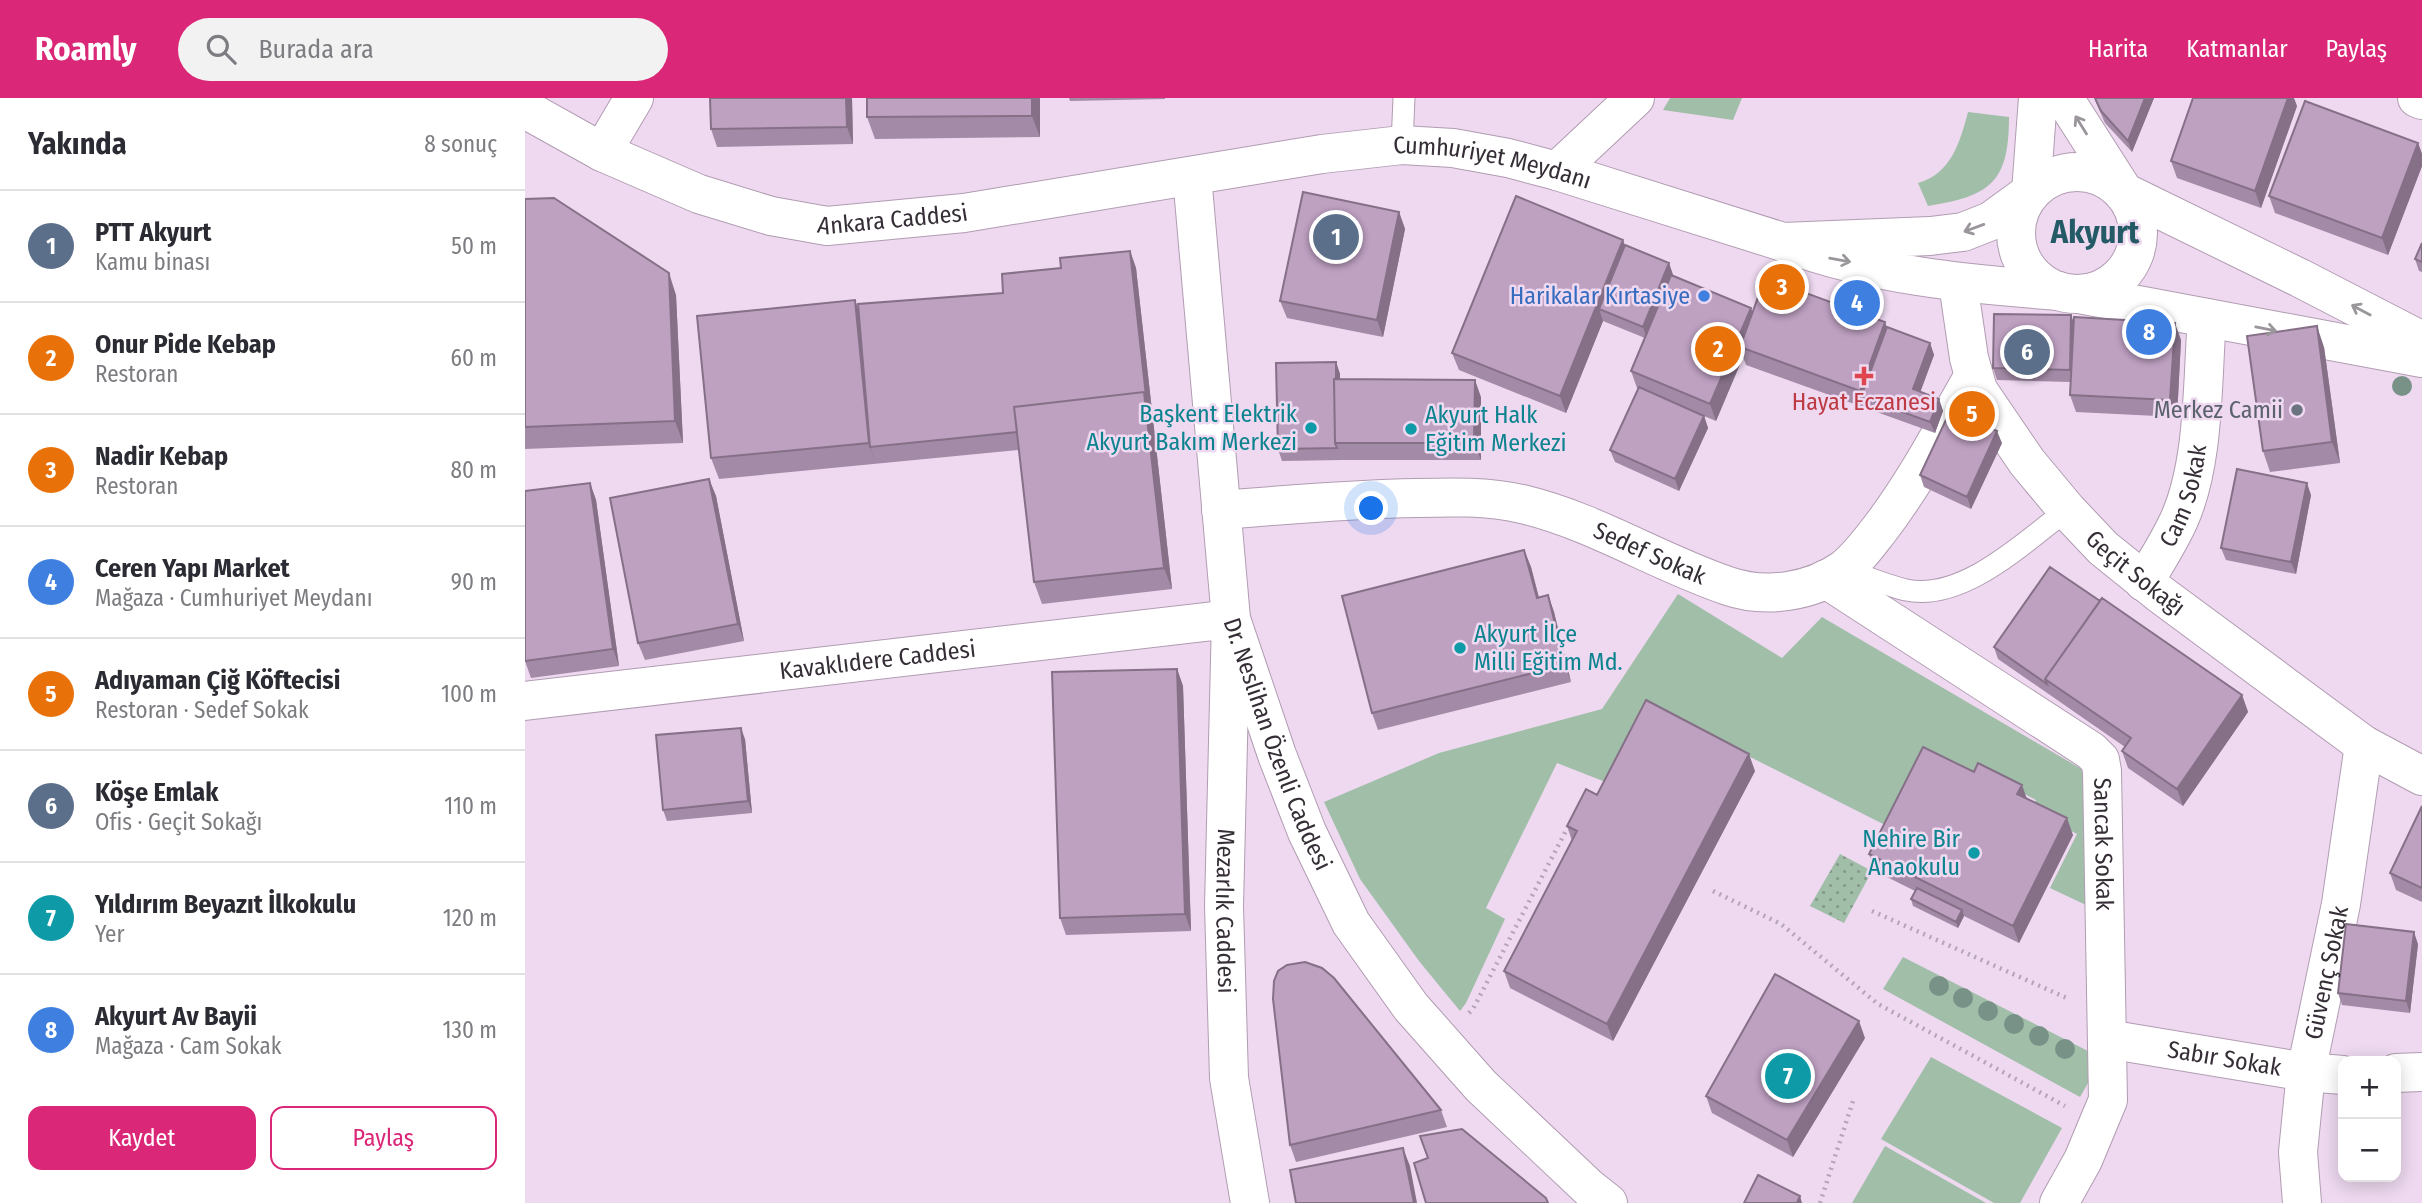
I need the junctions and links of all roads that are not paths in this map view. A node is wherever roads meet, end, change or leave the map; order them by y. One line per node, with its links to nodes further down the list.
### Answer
1 (634, 98): 11 (street)
2 (1404, 98): 10 (lane)
3 (1635, 98): 12 (street)
4 (2038, 98): 14 (street)
5 (2064, 98): 15 (street, one-way to 5)
6 (2417, 98): 7 (street)
7 (2422, 100)
8 (525, 110): 11 (street, Ankara Caddesi)
9 (525, 137): 11 (street, Ankara Caddesi)
10 (1402, 145): 12 (street, Cumhuriyet Meydanı); 13 (street, Cumhuriyet Meydanı)
11 (602, 152): 13 (street, Ankara Caddesi)
12 (1557, 171): 16 (street, Cumhuriyet Meydanı)
13 (1192, 176): 23 (street, Dr. Neslihan Özenli Caddesi)
14 (2031, 192): 15 (street, Cumhuriyet Meydanı); 16 (street, Cumhuriyet Meydanı, one-way to 16); 18 (street)
15 (2124, 192): 18 (street, Cumhuriyet Meydanı); 20 (street, one-way to 15)
16 (1783, 242): 17 (street, Cumhuriyet Meydanı, one-way to 17)
17 (1958, 283): 18 (street, Cumhuriyet Meydanı); 22 (street, Geçit Sokağı)
18 (2069, 292): 19 (street)
19 (2207, 318): 21 (street, one-way to 21); 26 (street, Cam Sokak)
20 (2422, 341)
21 (2422, 358)
22 (1973, 377): 24 (street, Geçit Sokağı); 25 (street, Sedef Sokak)
23 (1221, 510): 25 (street, Sedef Sokak); 27 (street, Dr. Neslihan Özenli Caddesi)
24 (2067, 510): 25 (lane); 26 (street, Geçit Sokağı)
25 (1835, 574): 31 (street, Sancak Sokak)
26 (2144, 582): 29 (street, Geçit Sokağı)
27 (1231, 619): 28 (street, Kavaklıdere Caddesi); 36 (street, Mezarlık Caddesi); 37 (street, Dr. Neslihan Özenli Caddesi)
28 (525, 701)
29 (2364, 745): 30 (street, Geçit Sokağı); 32 (street, Güvenç Sokak)
30 (2422, 776)
31 (2107, 1039): 32 (street, Sabır Sokak); 38 (street, Sancak Sokak)
32 (2306, 1072): 35 (street, Sabır Sokak); 39 (street, Güvenç Sokak)
33 (2422, 1072): 34 (street)
34 (2401, 1073)
35 (2338, 1075)
36 (1250, 1203)
37 (1608, 1203)
38 (2059, 1203)
39 (2302, 1203)

